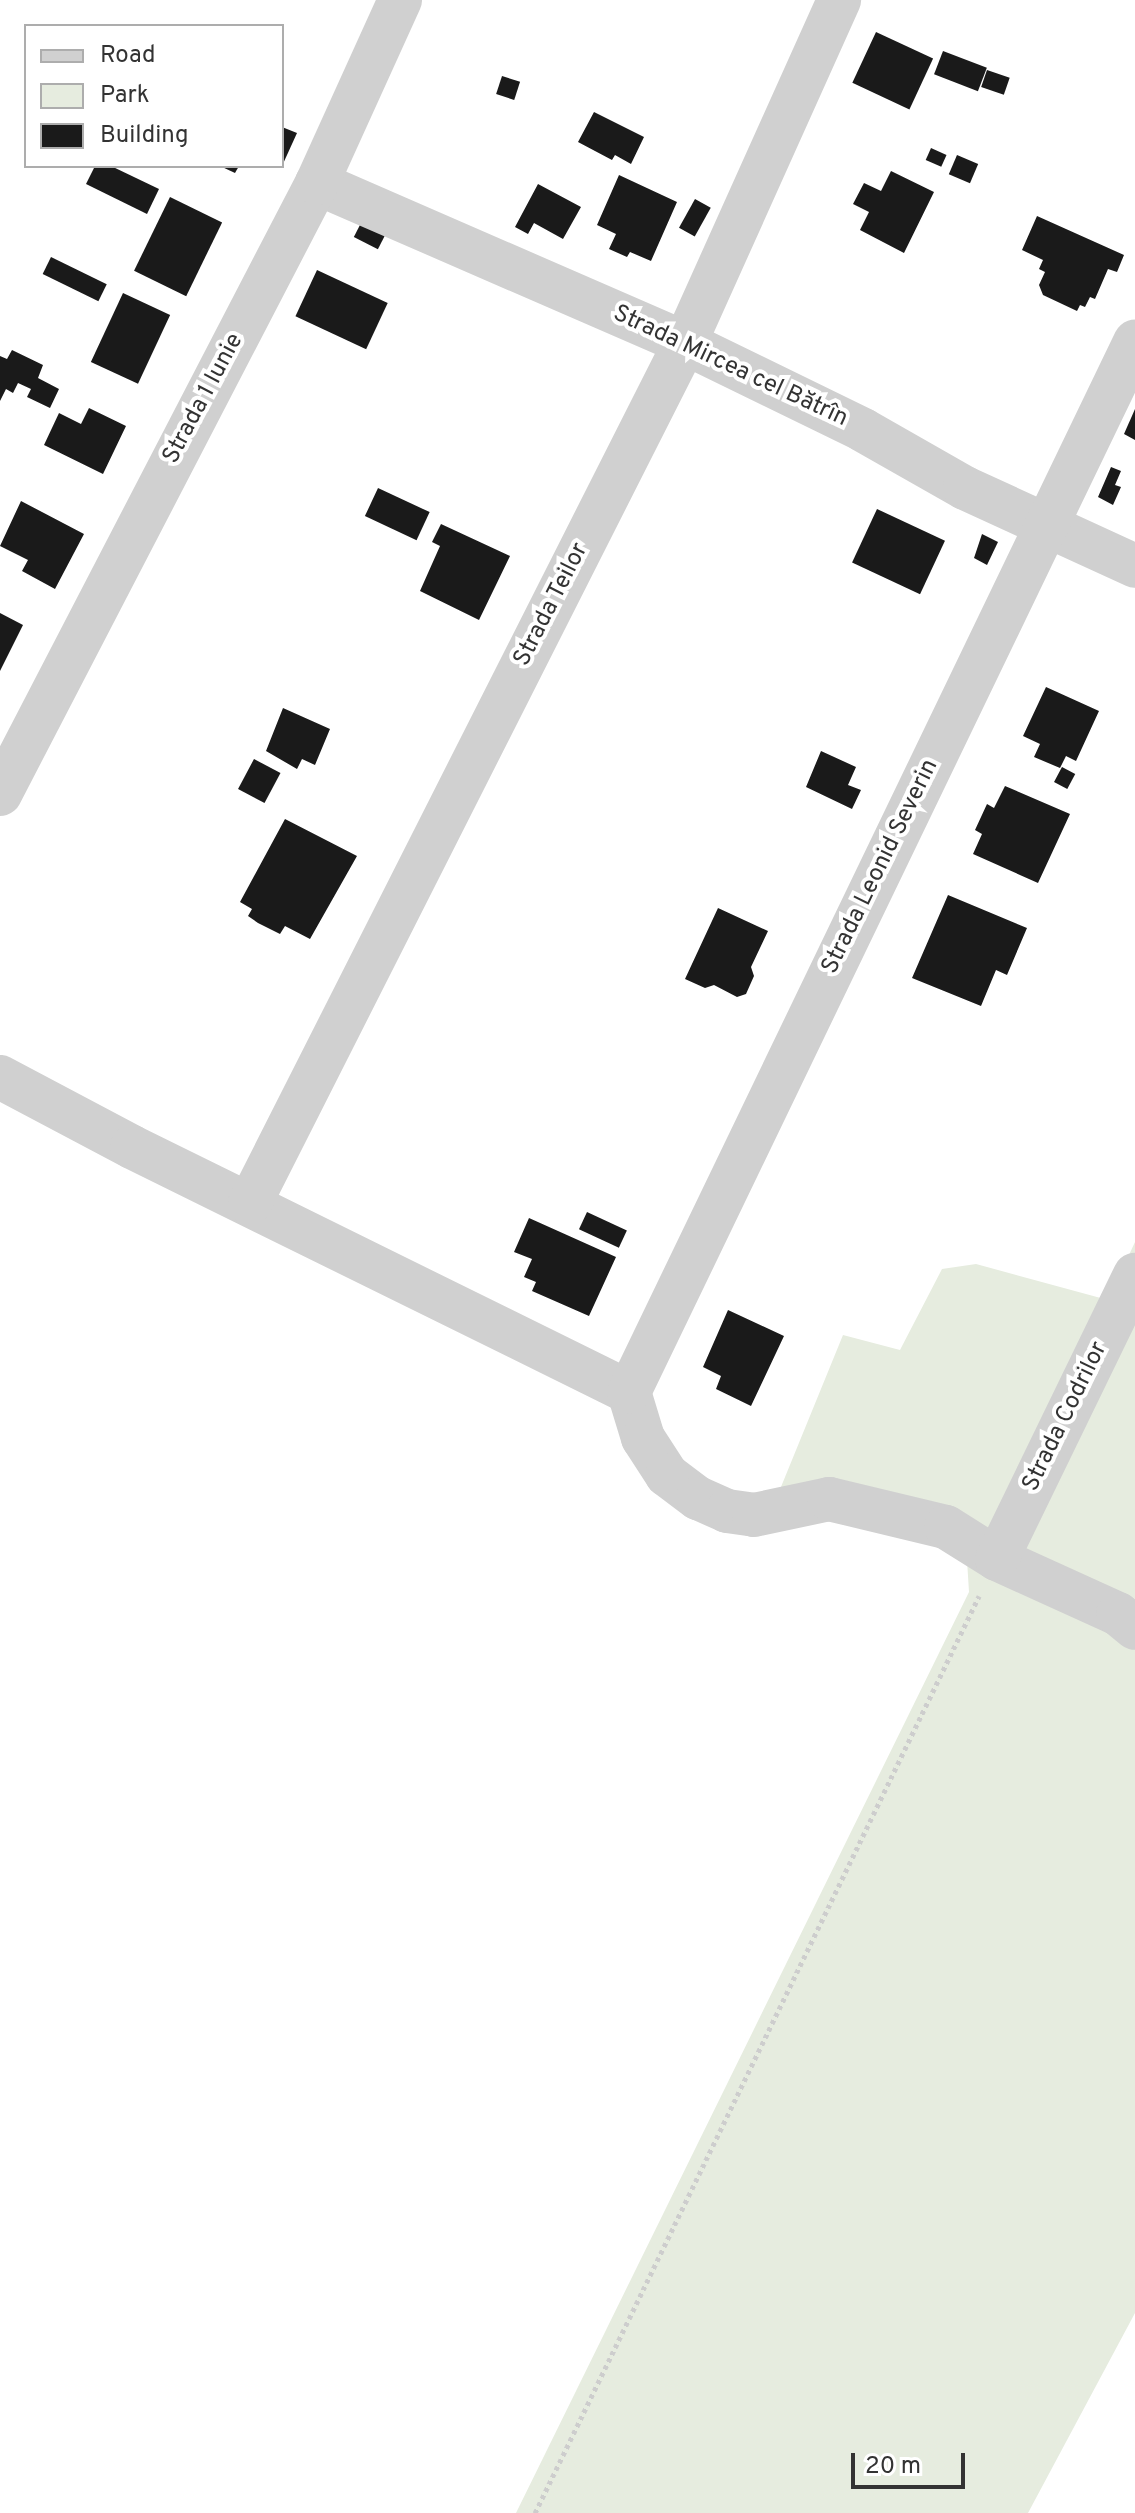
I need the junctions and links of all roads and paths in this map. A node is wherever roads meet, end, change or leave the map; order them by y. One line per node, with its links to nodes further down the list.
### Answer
1 (400, 0): 3 (street, Strada 1 Iunie)
2 (839, 0): 5 (street, Strada Teilor)
3 (317, 183): 5 (street, Strada Mircea cel Bătrîn); 8 (street, Strada 1 Iunie)
4 (1135, 342): 6 (street, Strada Leonid Severin)
5 (685, 343): 6 (street, Strada Mircea cel Bătrîn); 10 (street, Strada Teilor)
6 (1047, 526): 7 (street, Strada Mircea cel Bătrîn); 12 (street, Strada Leonid Severin)
7 (1135, 566)
8 (0, 794)
9 (0, 1077): 10 (street)
10 (250, 1203): 12 (street)
11 (1135, 1275): 13 (street, Strada Codrilor)
12 (629, 1392): 13 (street)
13 (997, 1559): 14 (street); 15 (path)
14 (1135, 1628)
15 (535, 2513)

